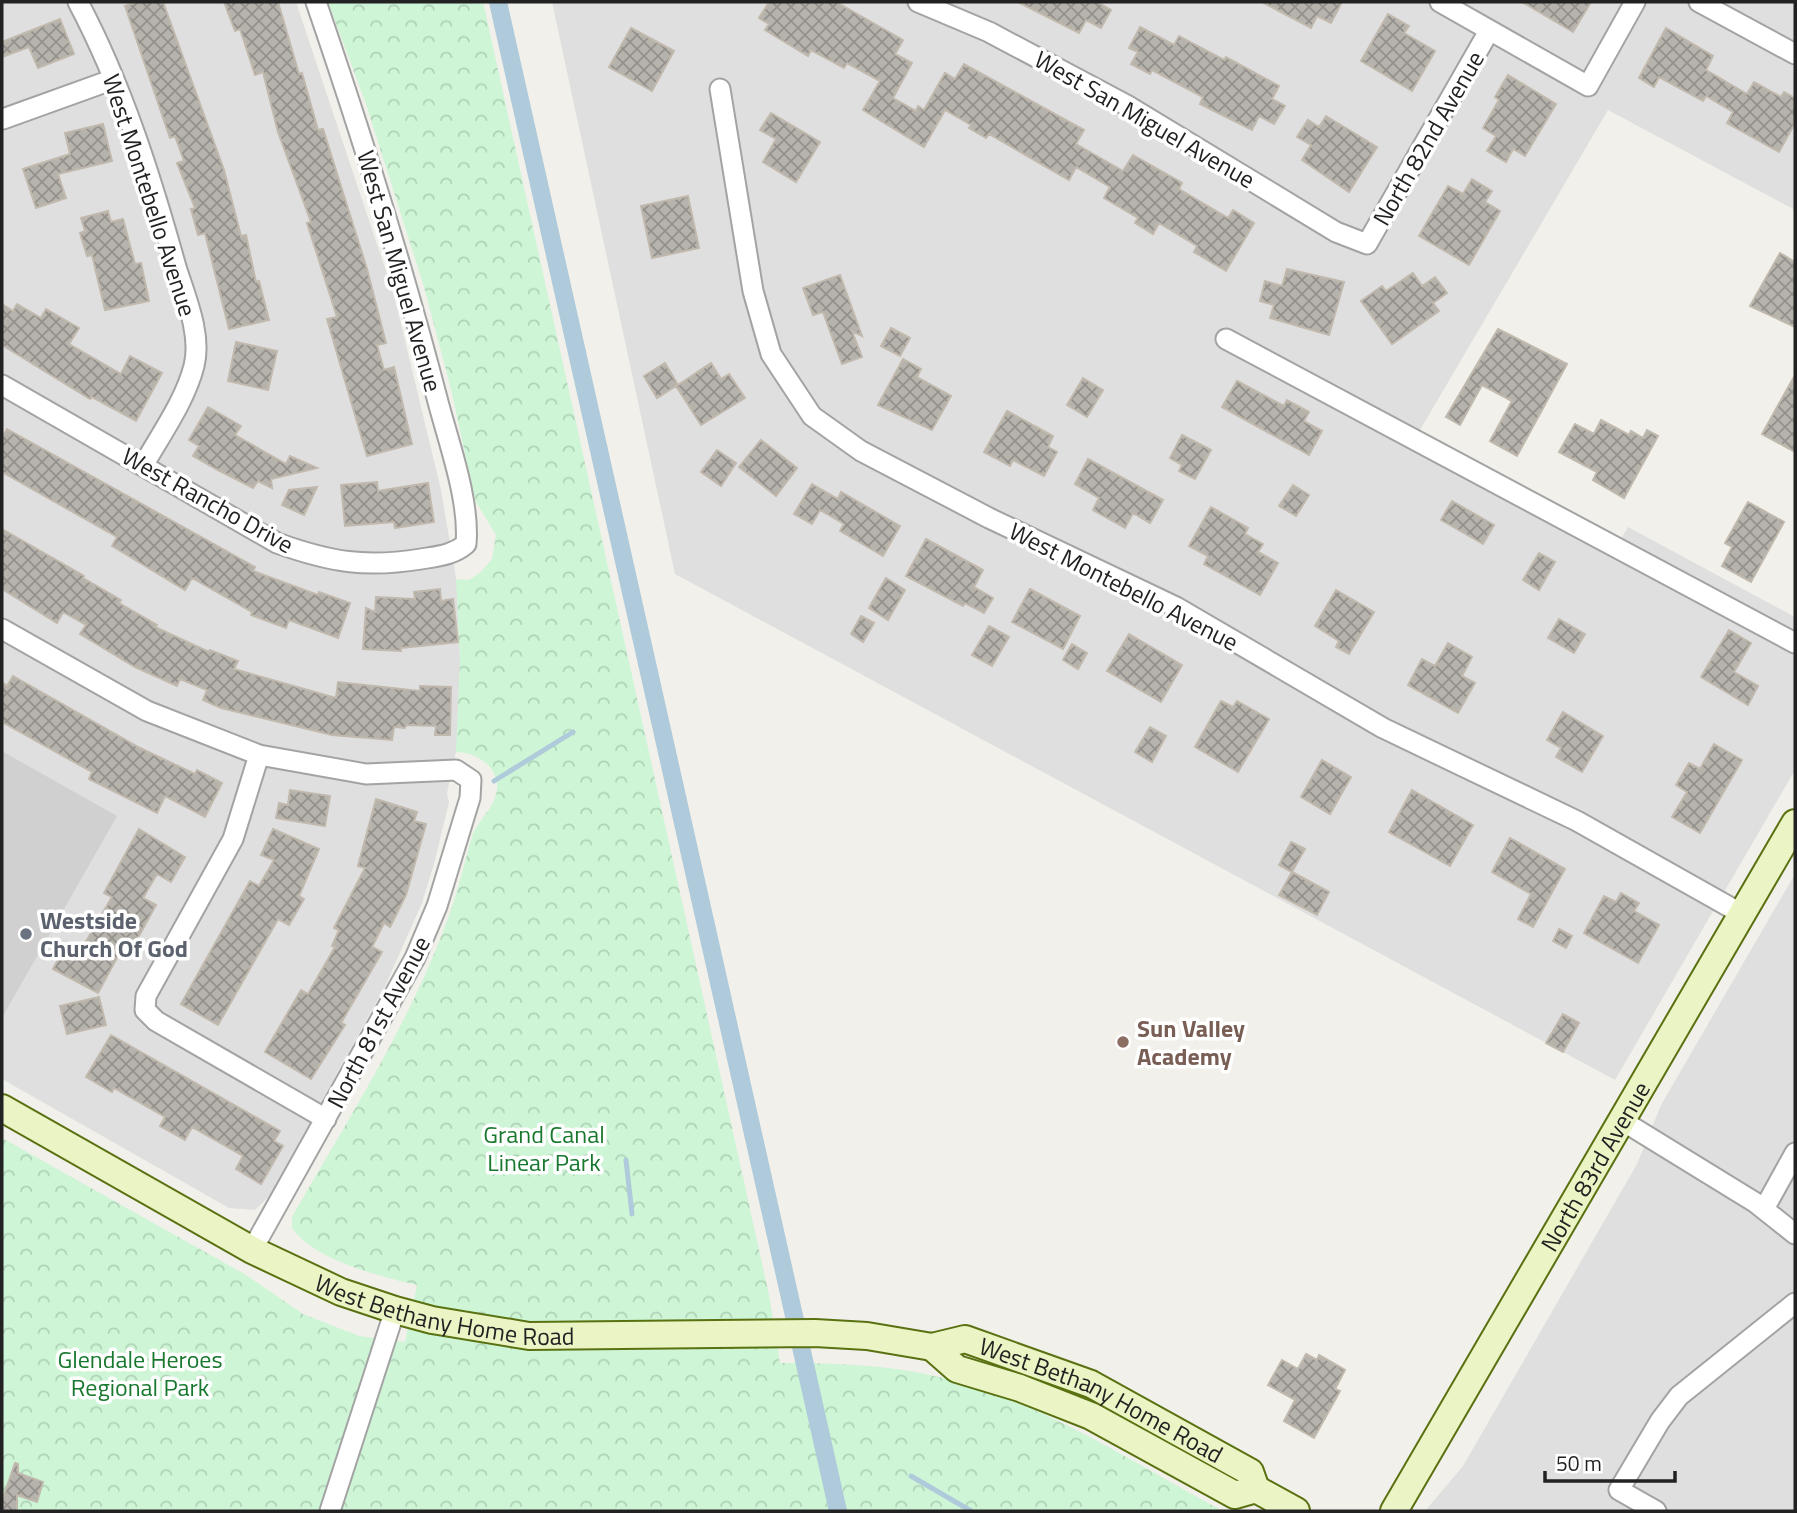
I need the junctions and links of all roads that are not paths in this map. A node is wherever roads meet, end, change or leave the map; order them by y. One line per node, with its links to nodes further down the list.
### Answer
1 (78, 2): 9 (street, West Montebello Avenue)
2 (316, 2): 16 (street, West San Miguel Avenue)
3 (918, 2): 12 (street, West San Miguel Avenue)
4 (1440, 2): 7 (street)
5 (1635, 2): 7 (street)
6 (1699, 2): 8 (street)
7 (1489, 32): 12 (street, North 82nd Avenue)
8 (1795, 54)
9 (114, 79): 11 (street); 15 (street, West Montebello Avenue)
10 (720, 89): 21 (street, West Montebello Avenue)
11 (3, 119)
12 (1367, 244)
13 (1226, 339): 18 (street)
14 (2, 385): 15 (street, West Rancho Drive)
15 (143, 466): 16 (street, West Rancho Drive)
16 (466, 544)
17 (2, 629): 19 (street)
18 (1795, 643)
19 (259, 755): 23 (street); 23 (street, North 81st Avenue)
20 (1795, 823): 21 (main road, North 83rd Avenue)
21 (1742, 914): 24 (main road, North 83rd Avenue)
22 (2, 1108): 28 (main road, West Bethany Home Road)
23 (327, 1119): 28 (street, North 81st Avenue)
24 (1621, 1120): 26 (street); 33 (main road, North 83rd Avenue)
25 (1795, 1153): 26 (street)
26 (1764, 1209): 27 (street)
27 (1795, 1234)
28 (252, 1250): 30 (main road, West Bethany Home Road)
29 (1795, 1303): 34 (street)
30 (396, 1310): 31 (street); 32 (main road, West Bethany Home Road)
31 (330, 1511)
32 (1296, 1511)
33 (1394, 1511)
34 (1656, 1511)

